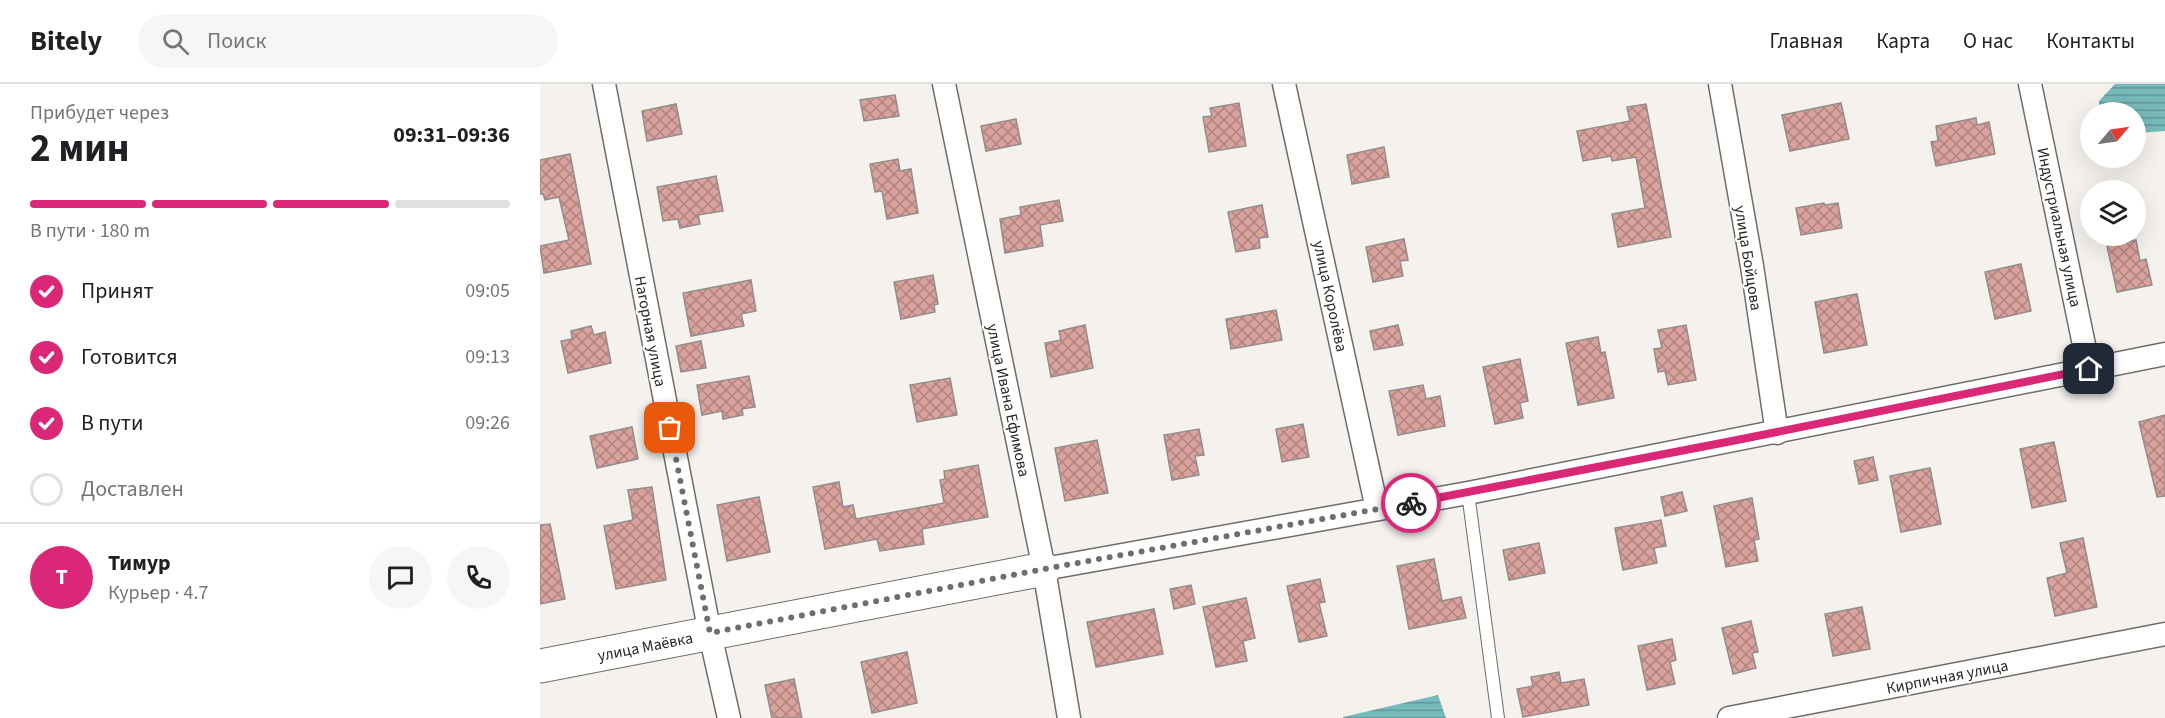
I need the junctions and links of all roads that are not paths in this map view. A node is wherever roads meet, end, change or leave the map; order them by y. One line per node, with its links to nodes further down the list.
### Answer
1 (604, 84): 12 (street, Нагорная улица)
2 (944, 84): 11 (street, улица Ивана Ефимова)
3 (1284, 84): 10 (street, улица Королёва)
4 (1720, 84): 8 (street, улица Бойцова)
5 (2030, 84): 7 (street, Индустриальная улица)
6 (2165, 354): 7 (street, улица Маёвка)
7 (2089, 369): 8 (street, улица Маёвка)
8 (1777, 433): 9 (street, улица Маёвка)
9 (1468, 493): 10 (street, улица Маёвка); 17 (lane)
10 (1377, 508): 11 (street, улица Маёвка)
11 (1044, 569): 12 (street, улица Маёвка); 16 (street, улица Ивана Ефимова)
12 (710, 633): 14 (street, улица Маёвка); 15 (street, Нагорная улица)
13 (2165, 634): 18 (street, Кирпичная улица)
14 (540, 666)
15 (729, 718)
16 (1069, 718)
17 (1498, 718)
18 (1729, 718)

